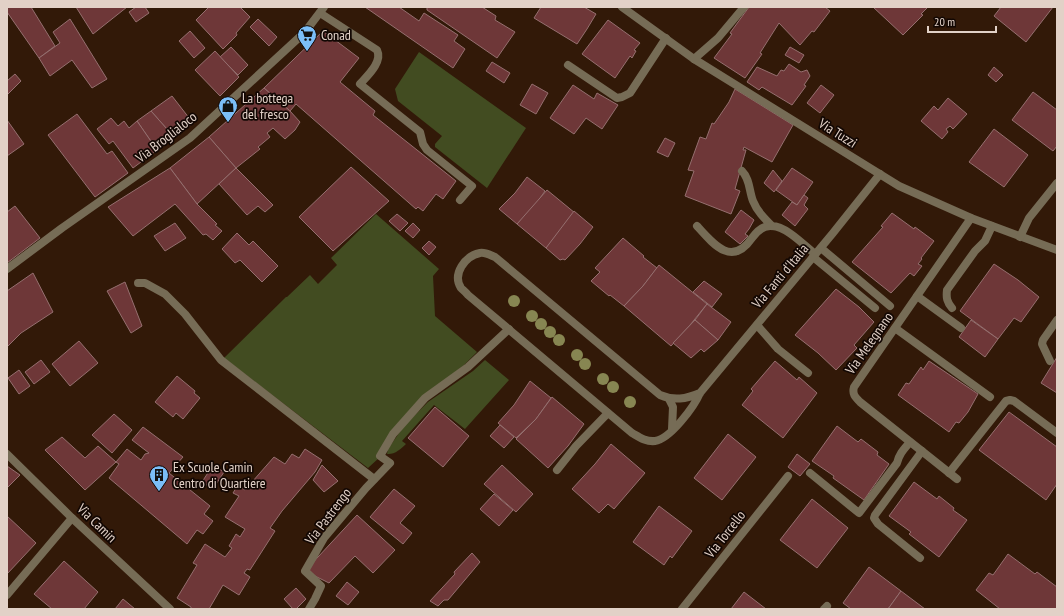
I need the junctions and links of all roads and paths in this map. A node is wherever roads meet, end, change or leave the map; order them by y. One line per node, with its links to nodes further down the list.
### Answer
1 (622, 7): 4 (street, Via Tuzzi)
2 (744, 7): 5 (street)
3 (322, 10): 10 (street); 19 (street, Via Broglialoco)
4 (666, 38): 5 (street, Via Tuzzi); 6 (street)
5 (694, 59): 8 (street, Via Tuzzi)
6 (568, 65)
7 (742, 171): 13 (street)
8 (880, 174): 11 (street, Via Tuzzi); 16 (street, Via Fanti d'Italia)
9 (1057, 183): 15 (street)
10 (460, 200)
11 (971, 218): 14 (street, Via Tuzzi); 21 (street, Via Melegnano)
12 (697, 226): 13 (street)
13 (772, 226): 18 (street)
14 (992, 226): 15 (street, Via Tuzzi); 24 (street)
15 (1020, 237): 17 (street, Via Tuzzi)
16 (821, 248): 18 (street, Via Fanti d'Italia); 22 (street)
17 (1057, 250)
18 (814, 256): 23 (street); 26 (street, Via Fanti d'Italia)
19 (7, 269)
20 (138, 283): 45 (street)
21 (917, 296): 27 (street, Via Melegnano); 28 (street)
22 (890, 306)
23 (875, 308)
24 (952, 308)
25 (1057, 320): 30 (street)
26 (756, 325): 31 (street); 32 (street, Via Fanti d'Italia)
27 (895, 328): 33 (street); 38 (street, Via Melegnano)
28 (961, 328)
29 (509, 329): 34 (street, Via Fanti d'Italia); 35 (street, Via Fanti d'Italia); 45 (street, Via Pastrengo)
30 (1050, 361)
31 (808, 373)
32 (700, 393): 34 (street); 36 (street, Via Fanti d'Italia)
33 (990, 397)
34 (669, 399): 36 (street)
35 (608, 413): 36 (street, Via Fanti d'Italia); 41 (street)
36 (672, 430)
37 (1057, 433): 43 (street)
38 (910, 442): 39 (street, Via Melegnano); 42 (street)
39 (922, 451): 43 (street, Via Melegnano); 48 (street)
40 (7, 454): 47 (street, Via Camin)
41 (557, 470)
42 (810, 473)
43 (949, 473): 46 (street, Via Melegnano)
44 (788, 476): 52 (street, Via Torcello)
45 (374, 479): 51 (street, Via Pastrengo)
46 (957, 479)
47 (72, 518): 49 (street); 50 (street, Via Camin)
48 (920, 558)
49 (7, 595)
50 (170, 609)
51 (309, 609)
52 (682, 609)

